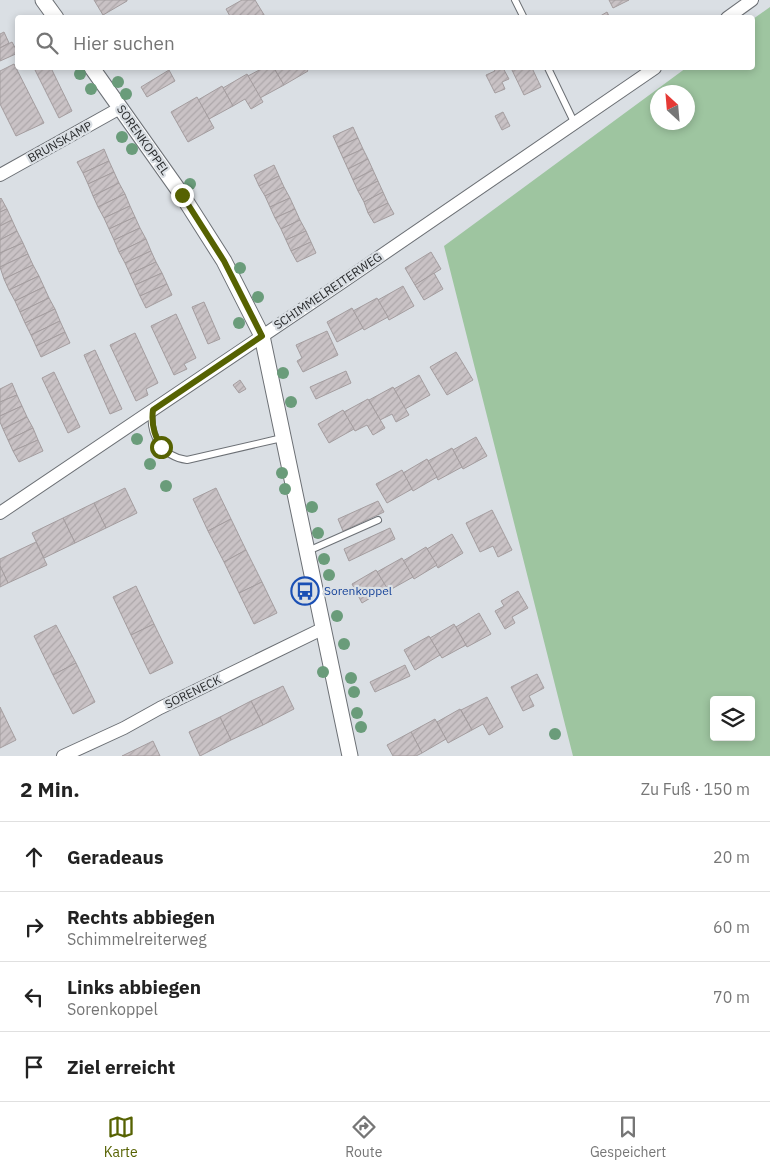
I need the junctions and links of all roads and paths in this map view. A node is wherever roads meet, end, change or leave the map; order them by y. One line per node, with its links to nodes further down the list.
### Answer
1 (43, 0): 4 (street)
2 (515, 0): 5 (lane)
3 (752, 0): 6 (street)
4 (54, 15)
5 (522, 15)
6 (731, 15)
7 (93, 70): 10 (street, SORENKOPPEL)
8 (549, 70): 11 (lane)
9 (651, 70): 11 (street, SCHIMMELREITERWEG)
10 (120, 108): 12 (street, BRUNSKAMP); 13 (street, SORENKOPPEL)
11 (574, 122): 13 (street, SCHIMMELREITERWEG)
12 (0, 175)
13 (262, 336): 14 (street, SCHIMMELREITERWEG); 15 (street, SORENKOPPEL)
14 (153, 410): 15 (lane); 16 (street, SCHIMMELREITERWEG)
15 (284, 438): 18 (street, SORENKOPPEL)
16 (0, 513)
17 (378, 520): 18 (lane)
18 (308, 551): 19 (street, SORENKOPPEL)
19 (324, 628): 20 (street, SORENECK); 21 (street, SORENKOPPEL)
20 (63, 756)
21 (350, 756)

